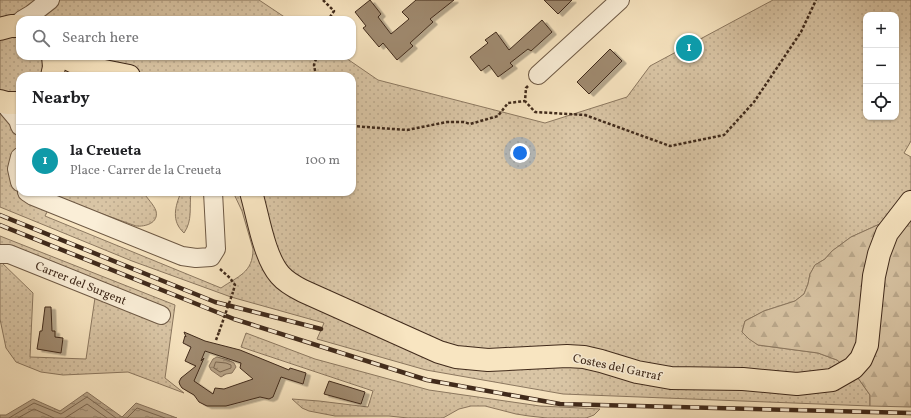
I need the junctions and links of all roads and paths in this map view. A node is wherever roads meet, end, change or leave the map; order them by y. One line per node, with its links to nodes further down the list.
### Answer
1 (50, 0): 6 (street)
2 (55, 0): 7 (street)
3 (323, 0): 8 (path)
4 (620, 0): 17 (street)
5 (816, 0): 18 (path)
6 (29, 16)
7 (49, 16)
8 (331, 16)
9 (53, 60): 13 (main road)
10 (70, 60): 12 (main road)
11 (316, 60): 16 (path)
12 (94, 69): 14 (main road); 15 (main road)
13 (53, 72)
14 (78, 72)
15 (109, 72)
16 (315, 72)
17 (538, 76): 18 (path)
18 (525, 101): 21 (path)
19 (7, 102): 20 (street)
20 (16, 117)
21 (356, 126)
22 (35, 196): 27 (street)
23 (213, 196): 27 (street)
24 (253, 196): 25 (main road, Costes del Garraf)
25 (911, 202)
26 (0, 254): 28 (street, Carrer del Surgent)
27 (205, 257): 29 (path, bridge)
28 (161, 315)
29 (216, 340)

